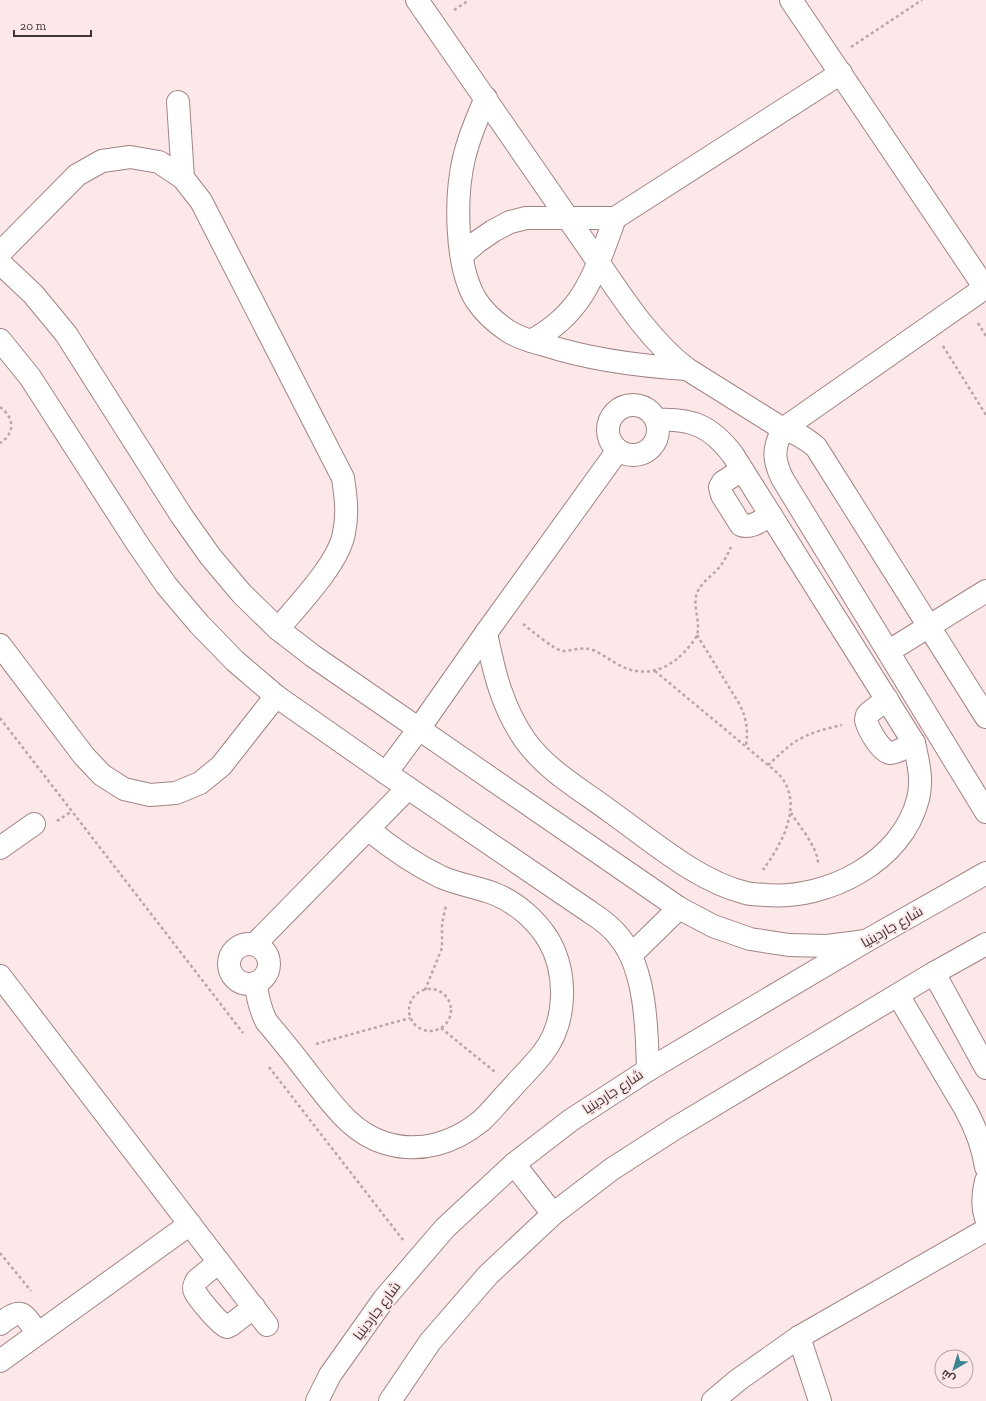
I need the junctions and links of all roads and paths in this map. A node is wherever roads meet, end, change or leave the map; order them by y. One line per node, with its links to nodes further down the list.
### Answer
1 (418, 0): 5 (street)
2 (791, 0): 4 (street)
3 (922, 0): 4 (path)
4 (837, 66): 9 (street); 14 (street)
5 (486, 98): 8 (street); 11 (street)
6 (178, 102): 7 (street)
7 (184, 178): 10 (street); 31 (street)
8 (567, 218): 9 (street); 11 (street); 13 (street)
9 (615, 218): 13 (street)
10 (0, 253)
11 (462, 255): 17 (street)
12 (0, 263): 31 (street)
13 (599, 263): 17 (street); 18 (street)
14 (986, 288): 15 (street)
15 (931, 326): 20 (path); 22 (street)
16 (0, 340): 37 (street)
17 (531, 341): 18 (street)
18 (688, 369): 22 (street)
19 (0, 407): 23 (path)
20 (986, 415)
21 (656, 420): 24 (street); 24 (street); 25 (street)
22 (783, 429): 30 (street); 35 (street)
23 (0, 443)
24 (618, 450): 29 (street)
25 (742, 470): 26 (street); 27 (street)
26 (771, 515): 27 (street); 38 (street)
27 (741, 524): 33 (path)
28 (986, 590): 30 (street)
29 (503, 610): 32 (street); 36 (path)
30 (929, 626): 35 (street); 39 (street)
31 (278, 629): 42 (street)
32 (486, 633): 42 (street); 56 (street)
33 (697, 635): 36 (path); 44 (path)
34 (0, 645): 37 (street)
35 (889, 651): 48 (street)
36 (655, 671): 44 (path)
37 (276, 696): 46 (street)
38 (887, 700): 41 (street); 43 (street)
39 (986, 717)
40 (0, 718): 69 (path)
41 (866, 720): 43 (street); 45 (path)
42 (418, 730): 46 (street); 57 (street)
43 (914, 743): 55 (street)
44 (746, 746): 45 (path)
45 (768, 765): 49 (path)
46 (386, 773): 47 (street)
47 (408, 788): 51 (street); 61 (street)
48 (986, 812)
49 (791, 813): 55 (path); 56 (path)
50 (34, 824): 52 (street)
51 (368, 829): 54 (street); 59 (street)
52 (0, 848)
53 (986, 873): 58 (street, شارع جاردينيا)
54 (455, 882): 65 (path); 74 (street)
55 (810, 892): 56 (street)
56 (747, 893)
57 (679, 908): 58 (street); 61 (street)
58 (866, 942): 73 (street, شارع جاردينيا)
59 (255, 944): 64 (street); 64 (street)
60 (986, 944): 62 (street)
61 (631, 955): 73 (street)
62 (934, 973): 66 (street); 72 (street)
63 (0, 976): 80 (street)
64 (256, 983): 70 (street)
65 (425, 990): 67 (path); 68 (path)
66 (898, 995): 76 (street); 78 (street)
67 (410, 1018): 68 (path); 70 (path)
68 (441, 1028): 74 (path)
69 (247, 1038)
70 (290, 1051): 74 (street)
71 (267, 1063): 83 (path)
72 (986, 1068)
73 (648, 1070): 75 (street, شارع جاردينيا)
74 (513, 1086)
75 (514, 1164): 78 (street); 83 (street, شارع جاردينيا)
76 (986, 1167)
77 (986, 1181): 79 (street)
78 (553, 1214): 92 (street)
79 (986, 1218)
80 (190, 1224): 84 (street); 88 (street)
81 (986, 1230): 89 (street)
82 (0, 1253): 88 (path)
83 (418, 1259): 91 (street, شارع جاردينيا)
84 (219, 1262): 85 (street); 85 (street)
85 (254, 1308): 87 (street)
86 (0, 1324): 88 (street)
87 (267, 1325)
88 (47, 1327): 90 (street)
89 (799, 1337): 93 (street); 94 (street)
90 (0, 1361)
91 (317, 1401)
92 (390, 1401)
93 (713, 1401)
94 (820, 1401)

